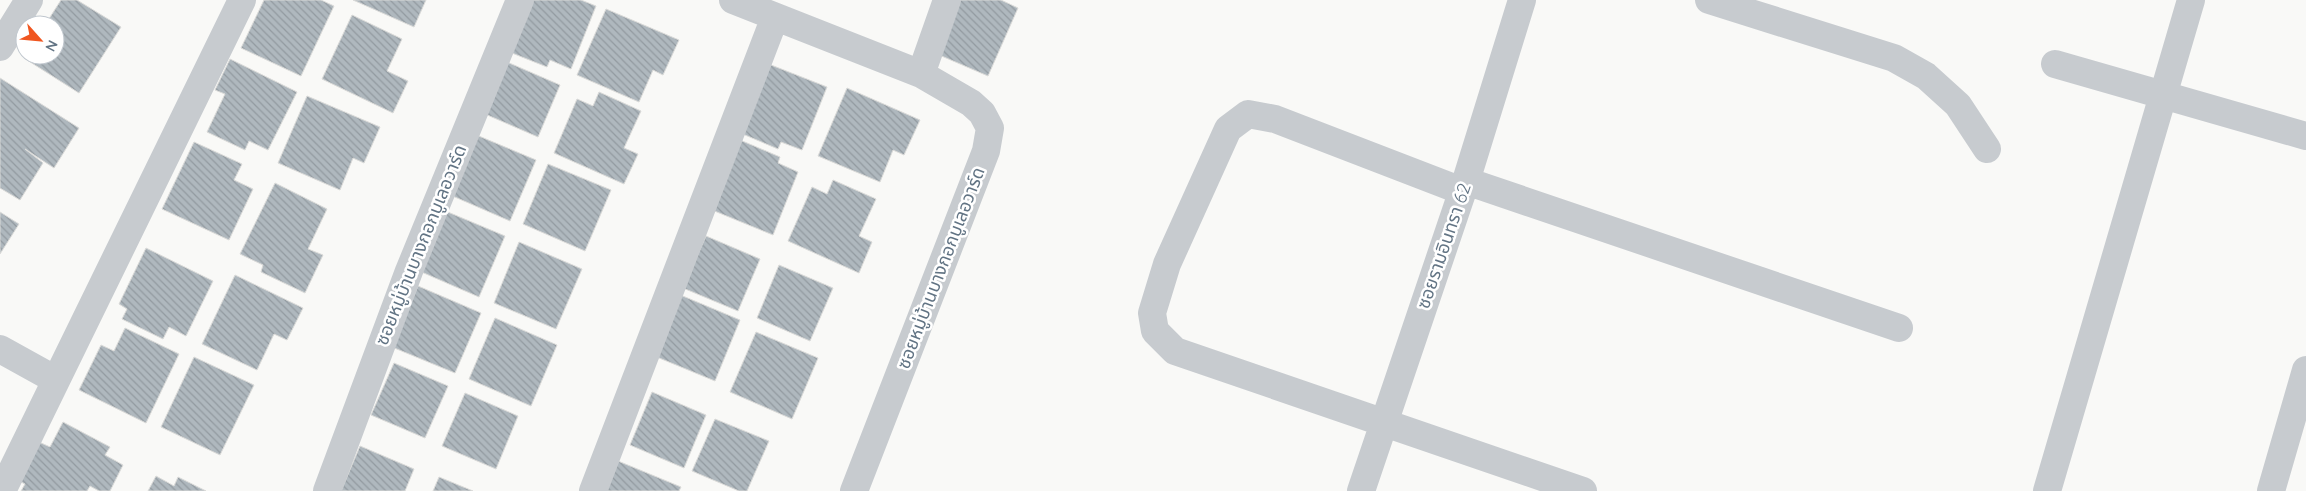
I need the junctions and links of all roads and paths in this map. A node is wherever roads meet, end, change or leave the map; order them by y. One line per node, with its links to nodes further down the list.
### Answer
1 (29, 0): 10 (street)
2 (242, 0): 20 (street)
3 (520, 0): 23 (street, ซอยหมู่บ้านบางกอกบูเลอวาร์ด)
4 (733, 0): 9 (street, ซอยหมู่บ้านบางกอกบูเลอวาร์ด)
5 (947, 0): 12 (street)
6 (1522, 0): 16 (street, ซอยรามอินทรา 62)
7 (1708, 0): 15 (street)
8 (2191, 0): 13 (street)
9 (775, 17): 12 (street, ซอยหมู่บ้านบางกอกบูเลอวาร์ด); 24 (street)
10 (0, 47)
11 (2055, 64): 13 (street)
12 (921, 74): 25 (street, ซอยหมู่บ้านบางกอกบูเลอวาร์ด)
13 (2161, 96): 14 (street); 28 (street)
14 (2306, 136)
15 (1987, 149)
16 (1464, 186): 17 (street); 21 (street, ซอยรามอินทรา 62); 21 (street)
17 (1899, 328)
18 (0, 349): 20 (street)
19 (2306, 370): 29 (street)
20 (56, 380): 22 (street)
21 (1384, 424): 26 (street, ซอยรามอินทรา 62); 27 (street)
22 (2, 491)
23 (327, 491)
24 (593, 491)
25 (854, 491)
26 (1361, 491)
27 (1583, 491)
28 (2047, 491)
29 (2271, 491)

